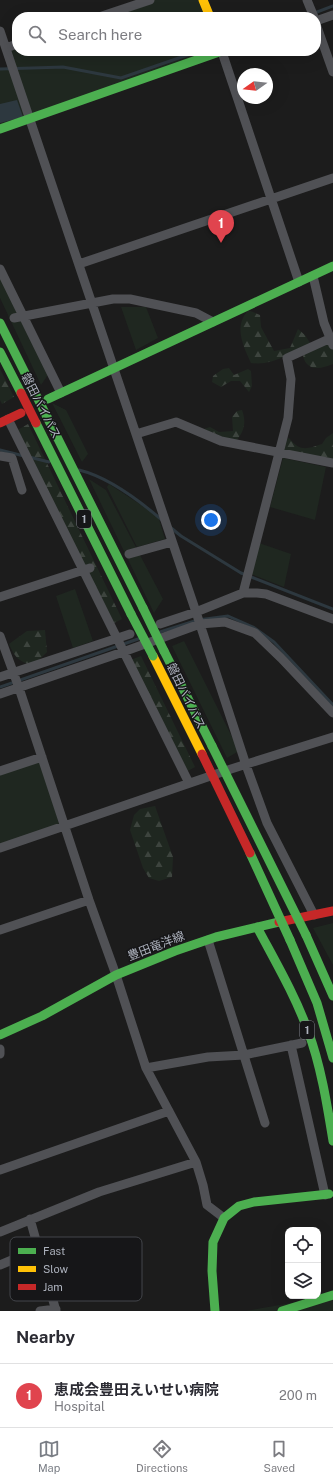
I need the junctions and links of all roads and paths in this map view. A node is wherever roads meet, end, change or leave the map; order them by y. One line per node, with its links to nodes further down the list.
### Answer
1 (150, 0): 4 (street)
2 (204, 0): 5 (main road)
3 (308, 0): 6 (street)
4 (114, 12)
5 (208, 12)
6 (312, 12)
7 (333, 15): 8 (street)
8 (321, 21)
9 (0, 31): 12 (street)
10 (321, 37): 15 (street)
11 (12, 46): 12 (street)
12 (6, 48): 16 (street)
13 (209, 56): 16 (main road)
14 (225, 56): 19 (street)
15 (333, 72)
16 (30, 119): 17 (main road); 20 (street)
17 (0, 129)
18 (333, 178): 19 (street)
19 (271, 199): 20 (street); 24 (street)
20 (79, 264): 25 (street)
21 (333, 266): 23 (main road)
22 (0, 269): 26 (street)
23 (313, 276): 24 (main road); 29 (street)
24 (299, 282): 27 (main road)
25 (92, 304): 26 (street); 27 (street); 31 (street)
26 (18, 317): 32 (street)
27 (213, 322): 31 (main road)
28 (0, 323): 73 (main road, 磐田バイパス / 1, bridge)
29 (332, 341): 37 (street)
30 (0, 352): 80 (main road, 磐田バイパス / 1, bridge)
31 (114, 368): 32 (main road); 36 (street)
32 (61, 393): 33 (main road)
33 (48, 399)
34 (21, 413): 35 (main road)
35 (4, 421): 43 (street)
36 (136, 434): 37 (street); 41 (street)
37 (279, 452): 39 (street); 44 (street)
38 (0, 456): 40 (street)
39 (333, 463)
40 (22, 490)
41 (172, 542): 42 (street); 46 (street)
42 (129, 554)
43 (86, 570): 45 (street); 52 (street)
44 (243, 593): 46 (street); 47 (street)
45 (0, 597)
46 (196, 612): 48 (street); 49 (street)
47 (333, 619)
48 (160, 624)
49 (200, 624): 53 (street); 58 (street); 61 (street)
50 (130, 634): 52 (street)
51 (0, 636): 54 (street)
52 (117, 638): 53 (street); 54 (street)
53 (123, 652): 56 (street); 63 (street)
54 (13, 673): 55 (street); 56 (street)
55 (0, 677)
56 (19, 688): 57 (street); 60 (street)
57 (0, 694)
58 (333, 713)
59 (333, 738): 61 (street)
60 (42, 757): 62 (street); 64 (street)
61 (246, 765): 63 (street); 68 (street)
62 (0, 771)
63 (189, 783): 64 (street)
64 (64, 826): 65 (street); 66 (street)
65 (0, 848)
66 (89, 900): 70 (street); 72 (street)
67 (333, 911): 68 (main road, 豊田竜洋線)
68 (314, 914): 69 (main road, 豊田竜洋線)
69 (257, 927): 71 (main road, 豊田竜洋線); 84 (main road, 1)
70 (0, 930)
71 (208, 940): 72 (main road, 豊田竜洋線); 79 (street)
72 (116, 975): 74 (main road, 豊田竜洋線); 81 (street)
73 (333, 996)
74 (0, 1036)
75 (302, 1043): 76 (street)
76 (291, 1045): 79 (street); 87 (street)
77 (0, 1049): 78 (street)
78 (0, 1054)
79 (244, 1055): 81 (street); 83 (street)
80 (333, 1058)
81 (146, 1068): 82 (street)
82 (169, 1111): 85 (street); 86 (street)
83 (265, 1123)
84 (333, 1141)
85 (196, 1162): 88 (street); 89 (street)
86 (0, 1170)
87 (327, 1194): 88 (main road)
88 (224, 1218): 97 (main road)
89 (30, 1219): 90 (street); 91 (street)
90 (0, 1232)
91 (35, 1237)
92 (10, 1261): 93 (street)
93 (0, 1265)
94 (333, 1294): 98 (main road)
95 (56, 1310): 96 (street)
96 (40, 1311)
97 (215, 1311)
98 (282, 1311)

